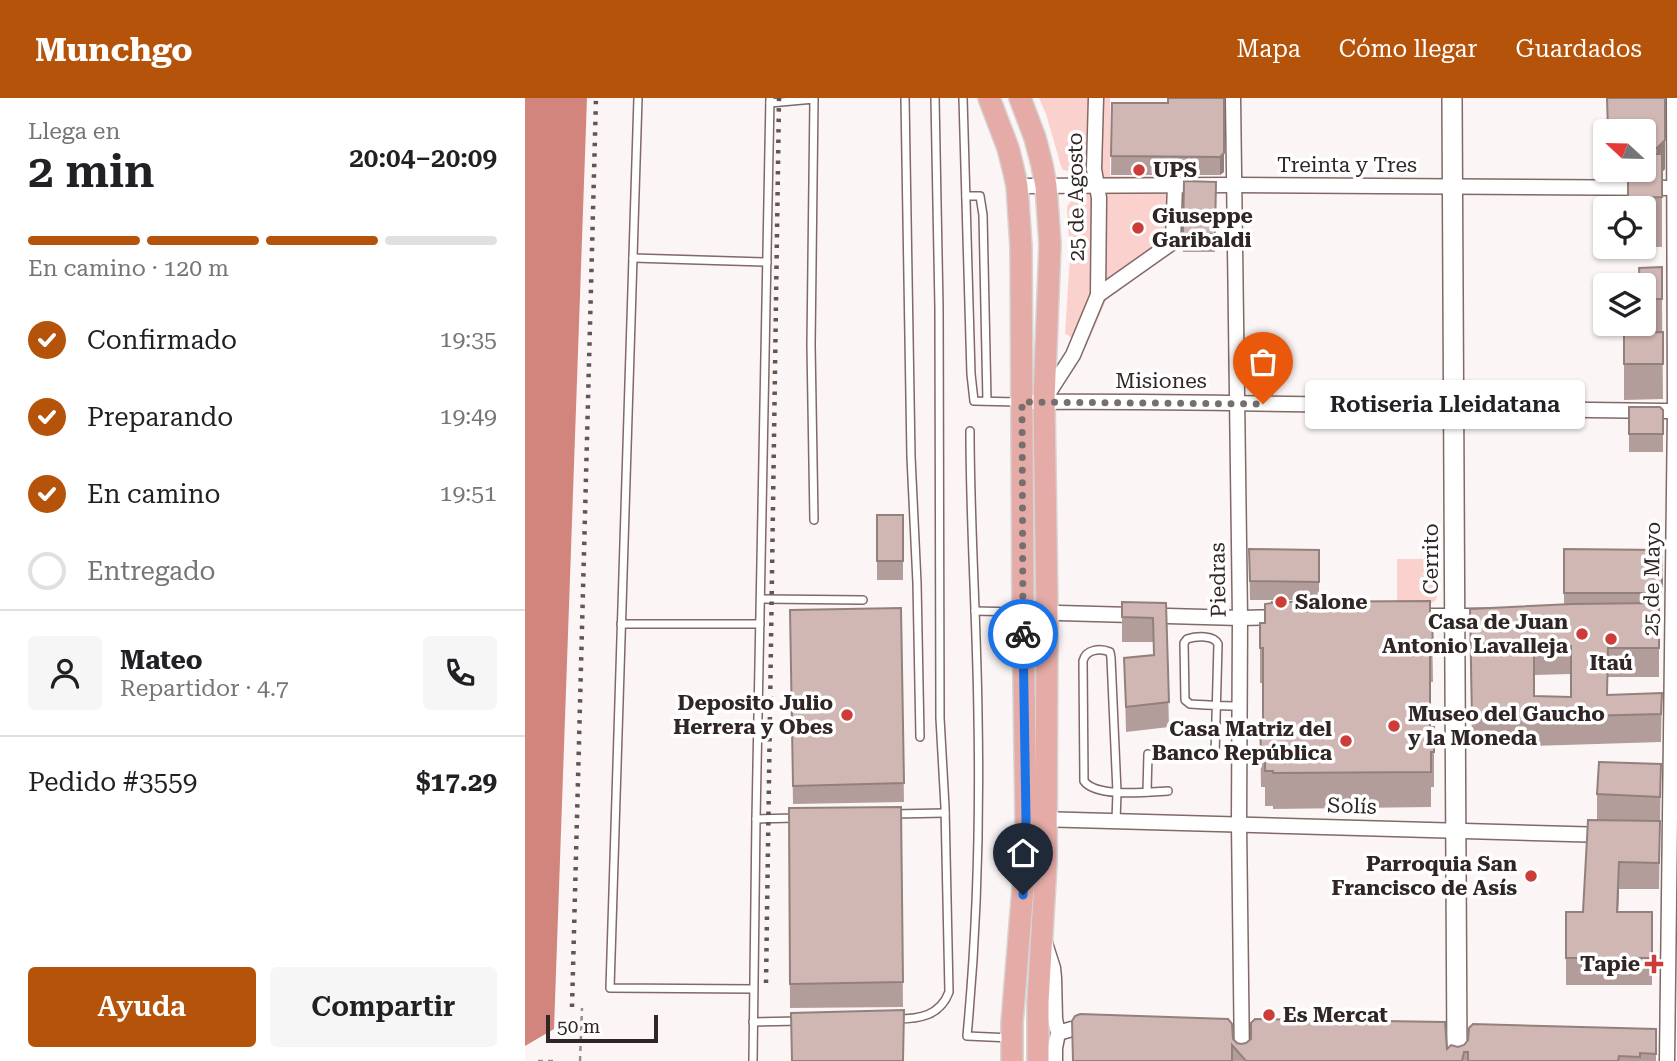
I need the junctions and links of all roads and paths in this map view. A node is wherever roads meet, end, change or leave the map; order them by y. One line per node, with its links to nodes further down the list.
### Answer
1 (638, 98): 21 (lane)
2 (905, 98): 48 (lane)
3 (936, 98): 54 (lane)
4 (963, 98): 20 (lane)
5 (989, 98): 15 (main road)
6 (1020, 98): 16 (main road)
7 (1095, 98): 17 (street, 25 de Agosto)
8 (1233, 98): 14 (street, Piedras)
9 (1452, 98): 18 (street, Cerrito)
10 (1674, 98): 19 (street, 25 de Mayo)
11 (798, 99): 12 (lane); 31 (lane)
12 (770, 100): 22 (lane)
13 (1175, 185): 14 (street, Treinta y Tres); 17 (street, Treinta y Tres); 23 (street)
14 (1234, 185): 18 (street, Treinta y Tres); 27 (street, Piedras)
15 (1017, 186): 16 (street, Treinta y Tres); 26 (main road)
16 (1046, 186): 17 (street, Treinta y Tres); 25 (main road)
17 (1098, 186): 23 (street, 25 de Agosto)
18 (1452, 187): 19 (street, Treinta y Tres); 28 (street, Cerrito)
19 (1675, 188): 29 (street, 25 de Mayo)
20 (966, 196): 24 (lane); 24 (lane)
21 (632, 258): 22 (lane); 43 (lane)
22 (767, 262): 32 (lane)
23 (1098, 295): 25 (street, 25 de Agosto)
24 (987, 401): 26 (lane)
25 (1044, 401): 26 (street, Misiones); 27 (street, Misiones); 36 (main road)
26 (1022, 402): 35 (main road)
27 (1237, 403): 28 (street, Misiones); 41 (street, Piedras)
28 (1453, 408): 29 (street, Misiones); 38 (street, Cerrito)
29 (1676, 411): 42 (street, 25 de Mayo)
30 (970, 430): 34 (lane)
31 (814, 520)
32 (761, 599): 33 (lane); 44 (lane)
33 (863, 600)
34 (975, 611): 35 (lane); 72 (lane)
35 (1023, 612): 36 (street); 58 (main road)
36 (1047, 612): 41 (street); 58 (main road)
37 (1400, 616): 38 (street)
38 (1454, 616): 39 (street); 61 (street, Cerrito)
39 (1495, 616)
40 (1293, 617): 41 (street)
41 (1240, 618): 47 (street, Piedras)
42 (1670, 619): 45 (street, 25 de Mayo)
43 (621, 624): 44 (lane); 65 (lane)
44 (760, 624): 57 (lane)
45 (1675, 702): 63 (street, 25 de Mayo)
46 (1216, 705): 46 (lane); 47 (lane); 50 (lane)
47 (1240, 706): 60 (street, Piedras)
48 (920, 737)
49 (1148, 754): 53 (lane)
50 (1215, 755)
51 (1168, 791): 53 (lane)
52 (1117, 792): 52 (lane); 53 (lane); 59 (lane)
53 (1147, 792)
54 (945, 813): 55 (lane); 67 (lane)
55 (880, 815)
56 (803, 817): 57 (lane)
57 (756, 819): 65 (lane)
58 (1036, 819): 59 (street, Solís); 64 (main road); 72 (main road)
59 (1116, 821): 60 (street, Solís)
60 (1240, 824): 61 (street, Solís); 81 (street, Piedras)
61 (1454, 831): 62 (street, Solís); 82 (street, Cerrito)
62 (1616, 836)
63 (1668, 837): 73 (street, 25 de Mayo)
64 (1041, 932): 71 (street); 79 (main road)
65 (753, 989): 69 (lane)
66 (582, 1008): 76 (path)
67 (885, 1020)
68 (806, 1021): 69 (lane)
69 (753, 1022): 77 (lane)
70 (1105, 1030): 71 (street)
71 (1058, 1033): 80 (street)
72 (1012, 1038): 78 (main road)
73 (1666, 1046): 83 (street, 25 de Mayo)
74 (538, 1061): 75 (path)
75 (554, 1061)
76 (580, 1061)
77 (753, 1061)
78 (1012, 1061)
79 (1038, 1061)
80 (1055, 1061)
81 (1242, 1061)
82 (1457, 1061)
83 (1667, 1061)

